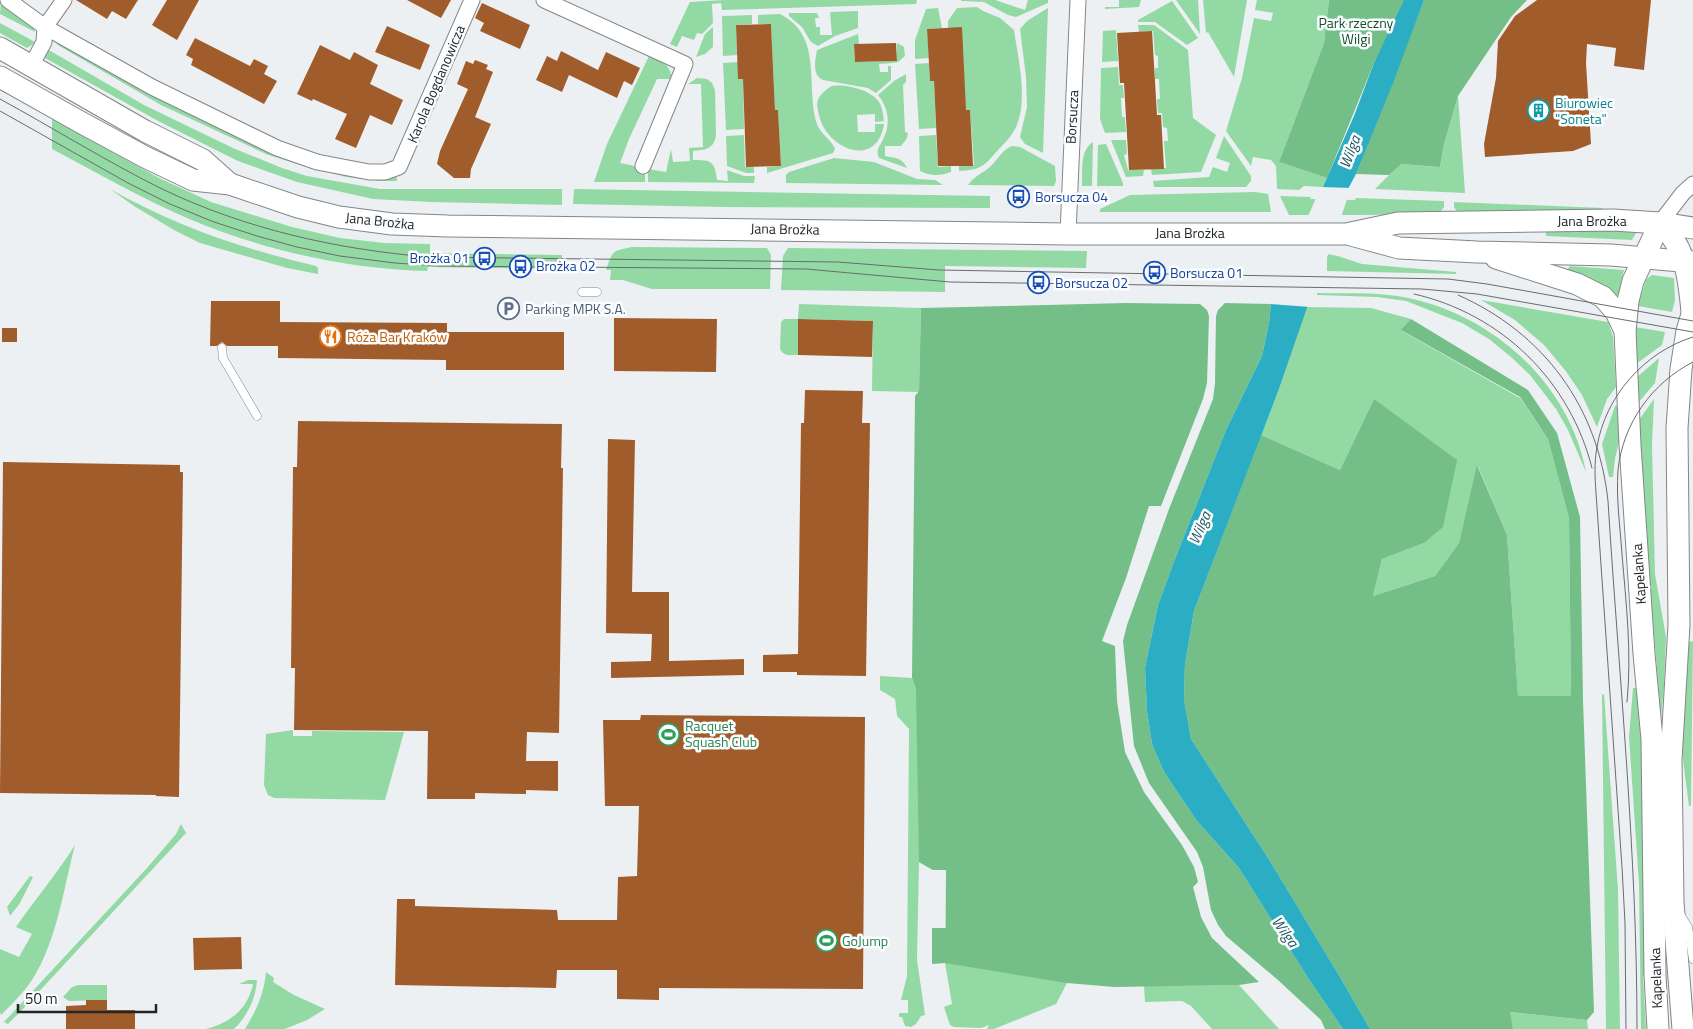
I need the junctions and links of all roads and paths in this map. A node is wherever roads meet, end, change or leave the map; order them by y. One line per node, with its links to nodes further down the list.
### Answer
1 (8, 0): 6 (street)
2 (64, 0): 6 (street)
3 (472, 0): 6 (street, Karola Bogdanowicza)
4 (544, 0): 10 (street)
5 (1078, 0): 15 (street, Borsucza)
6 (45, 27): 8 (street)
7 (0, 48): 8 (main road, Jana Brożka)
8 (31, 66): 11 (main road, Jana Brożka)
9 (0, 77): 11 (main road, Jana Brożka)
10 (643, 166)
11 (230, 184): 15 (main road, Jana Brożka)
12 (1693, 184): 13 (street)
13 (1660, 223): 14 (main road, Jana Brożka); 16 (main road, Jana Brożka); 18 (main road, Kapelanka); 19 (main road, Kapelanka)
14 (1693, 228)
15 (1068, 234): 16 (main road, Jana Brożka)
16 (1346, 234): 17 (main road, Jana Brożka)
17 (1477, 252): 18 (main road, Jana Brożka); 23 (main road)
18 (1645, 257): 19 (main road, Jana Brożka); 23 (main road, Kapelanka)
19 (1689, 262): 22 (main road, Kapelanka)
20 (582, 292): 21 (lane)
21 (597, 292)
22 (1693, 312): 26 (main road, Kapelanka)
23 (1625, 331): 30 (main road, Kapelanka)
24 (222, 348): 27 (lane)
25 (1693, 367): 26 (main road)
26 (1678, 399): 28 (main road, Kapelanka)
27 (257, 416)
28 (1673, 902): 29 (lane); 31 (main road, Kapelanka)
29 (1693, 959)
30 (1658, 1029)
31 (1683, 1029)

